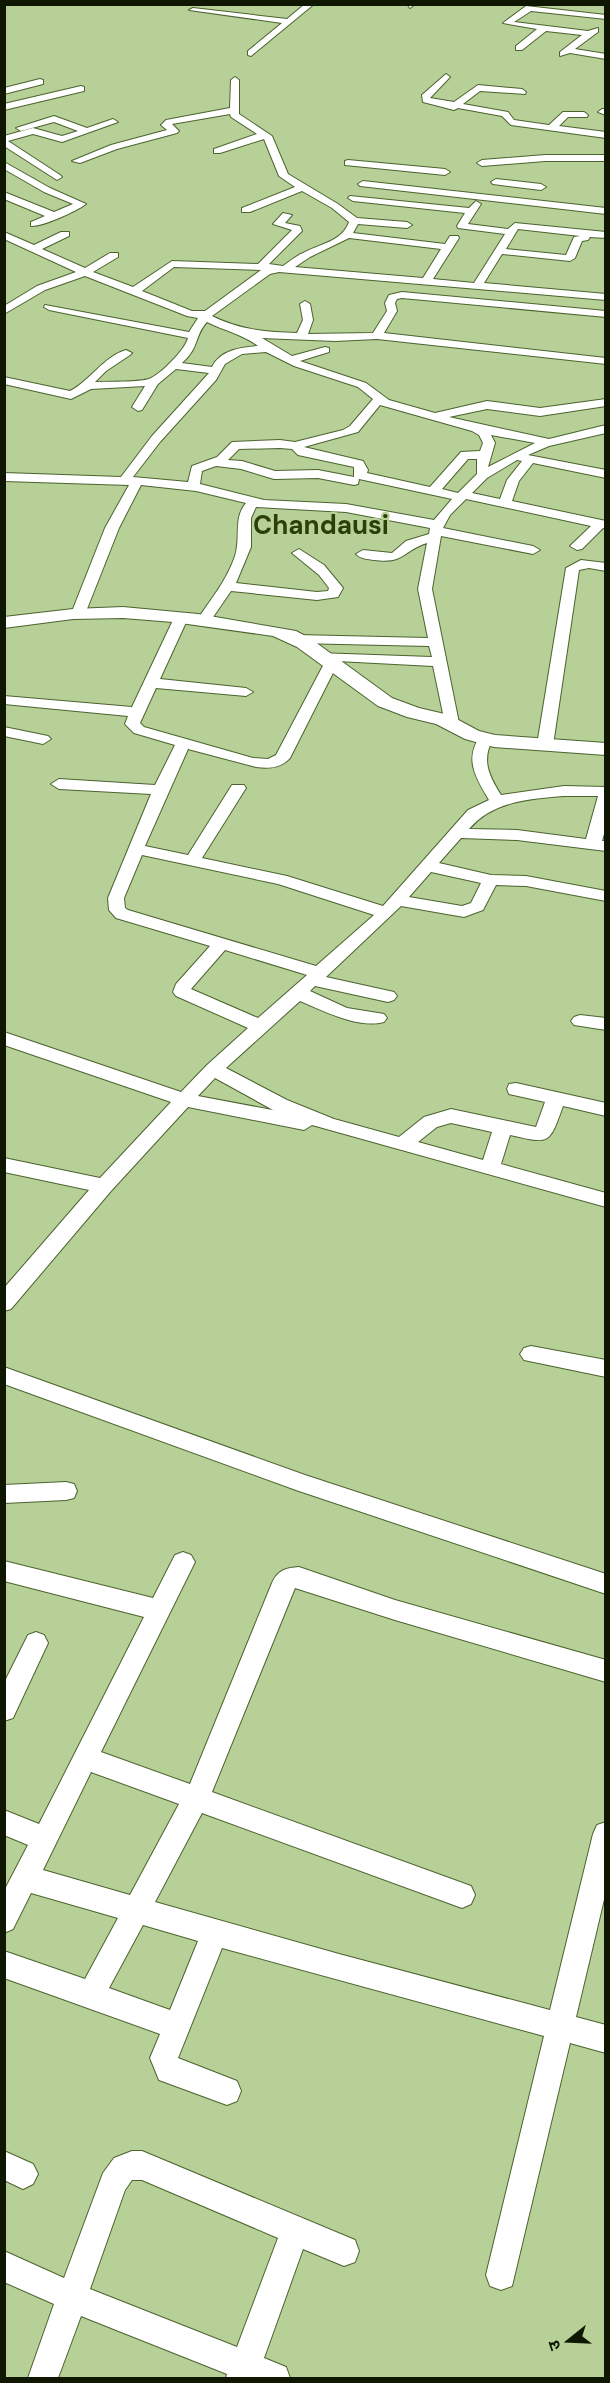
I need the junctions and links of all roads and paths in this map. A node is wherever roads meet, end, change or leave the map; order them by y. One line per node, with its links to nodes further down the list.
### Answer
1 (310, 4): 4 (street)
2 (193, 10): 6 (street)
3 (292, 10): 4 (street)
4 (302, 11): 6 (street)
5 (606, 17): 8 (street)
6 (289, 22): 11 (street)
7 (598, 27): 9 (street)
8 (544, 28): 9 (street); 10 (street)
9 (589, 38): 12 (street)
10 (519, 48)
11 (251, 53)
12 (606, 57)
13 (446, 77): 21 (street)
14 (235, 80): 22 (street)
15 (81, 89): 20 (street)
16 (4, 91): 18 (street)
17 (522, 92): 19 (street)
18 (4, 96)
19 (498, 101): 21 (street); 21 (street); 25 (street)
20 (4, 106)
21 (454, 107)
22 (234, 110): 29 (street); 35 (street)
23 (584, 115): 25 (street)
24 (112, 122): 26 (street)
25 (551, 128): 27 (street)
26 (87, 130): 28 (street); 31 (street)
27 (568, 130): 30 (street); 32 (street)
28 (4, 133)
29 (265, 135): 33 (street); 45 (street)
30 (606, 135)
31 (4, 141): 41 (street)
32 (560, 142)
33 (217, 151)
34 (606, 158): 37 (street)
35 (77, 161)
36 (348, 163): 39 (street)
37 (482, 163)
38 (4, 165): 48 (street)
39 (403, 168): 40 (street); 46 (street)
40 (445, 172)
41 (57, 177)
42 (496, 182): 44 (street)
43 (363, 184): 46 (street)
44 (517, 185): 47 (street); 52 (street)
45 (303, 187): 55 (street); 60 (street)
46 (390, 187): 50 (street)
47 (541, 187)
48 (47, 190): 53 (street); 59 (street)
49 (4, 195): 53 (street)
50 (480, 197): 52 (street); 57 (street)
51 (353, 198): 57 (street)
52 (509, 201): 56 (street)
53 (16, 202): 54 (street); 59 (street)
54 (4, 206)
55 (246, 210)
56 (606, 211)
57 (471, 212): 63 (street)
58 (287, 215): 76 (street)
59 (55, 216): 61 (street)
60 (354, 221): 62 (street); 66 (street)
61 (35, 224)
62 (407, 225)
63 (510, 232): 64 (street); 74 (street)
64 (586, 233): 69 (street); 74 (street)
65 (65, 234): 72 (street)
66 (346, 234): 70 (street); 71 (street)
67 (4, 235): 72 (street)
68 (456, 235): 71 (street)
69 (605, 235)
70 (332, 244): 73 (street); 77 (street)
71 (448, 247): 79 (street)
72 (35, 248): 78 (street)
73 (379, 250)
74 (499, 251): 80 (street)
75 (114, 255): 78 (street)
76 (260, 267): 77 (street); 81 (street)
77 (283, 269): 79 (street); 88 (street)
78 (85, 272): 81 (street); 86 (street)
79 (426, 281): 80 (street)
80 (478, 285): 82 (street)
81 (136, 295): 88 (street)
82 (606, 297)
83 (305, 304): 93 (street)
84 (49, 307): 91 (street)
85 (538, 308): 87 (street); 89 (street); 92 (street)
86 (4, 311)
87 (606, 314)
88 (202, 316): 90 (street); 91 (street)
89 (606, 322)
90 (247, 333): 93 (street); 94 (street)
91 (193, 336): 99 (street)
92 (377, 336): 93 (street); 98 (street)
93 (301, 337)
94 (268, 348): 97 (street); 100 (street)
95 (325, 350): 97 (street)
96 (126, 352): 103 (street)
97 (290, 360): 104 (street)
98 (606, 361)
99 (175, 365): 100 (street); 102 (street)
100 (216, 370): 121 (street)
101 (4, 380): 103 (street)
102 (153, 382): 103 (street); 106 (street)
103 (83, 388)
104 (379, 399): 107 (street); 112 (street)
105 (606, 402): 108 (street)
106 (138, 407)
107 (436, 417): 108 (street); 109 (street)
108 (519, 423): 109 (street); 111 (street)
109 (476, 428): 113 (street)
110 (606, 429): 111 (street)
111 (551, 442): 114 (street)
112 (296, 446): 116 (street); 120 (street)
113 (483, 454): 118 (street); 123 (street)
114 (514, 456): 115 (street); 118 (street)
115 (530, 459): 117 (street); 127 (street)
116 (215, 462): 120 (street); 122 (street)
117 (606, 474)
118 (483, 475): 125 (street)
119 (4, 477): 121 (street)
120 (356, 478): 123 (street); 124 (street)
121 (132, 480): 122 (street); 136 (street)
122 (193, 487): 126 (street)
123 (433, 491): 125 (street)
124 (343, 494)
125 (462, 496): 127 (street); 129 (street)
126 (259, 502): 129 (street); 135 (street)
127 (505, 504): 128 (street)
128 (603, 524): 130 (street)
129 (436, 531): 131 (street); 133 (street); 141 (street)
130 (577, 546)
131 (533, 550)
132 (299, 553): 135 (street)
133 (363, 554)
134 (606, 567): 153 (street)
135 (226, 586): 138 (street)
136 (78, 614): 137 (street); 139 (street)
137 (181, 618): 138 (street); 144 (street)
138 (204, 620): 140 (street)
139 (4, 623)
140 (296, 639): 141 (street); 142 (street)
141 (436, 642): 143 (street)
142 (327, 660): 143 (street); 148 (street); 152 (street)
143 (440, 662): 148 (street)
144 (151, 683): 145 (street); 147 (street)
145 (246, 692)
146 (4, 700): 147 (street)
147 (137, 712): 152 (street)
148 (452, 723): 151 (street)
149 (4, 731): 150 (street)
150 (43, 739)
151 (485, 739): 153 (street); 159 (street)
152 (183, 743): 157 (street)
153 (545, 745): 154 (street)
154 (606, 748)
155 (59, 784): 157 (street)
156 (238, 788): 163 (street)
157 (160, 790): 162 (street)
158 (606, 793): 159 (street); 161 (street)
159 (498, 802): 160 (street)
160 (456, 833): 161 (street); 164 (street)
161 (599, 845)
162 (135, 849): 163 (street); 168 (street)
163 (192, 861): 167 (street)
164 (428, 866): 165 (street); 167 (street)
165 (491, 880): 166 (street); 167 (street)
166 (606, 896)
167 (392, 907): 169 (street)
168 (222, 944): 169 (street); 175 (street)
169 (316, 976): 170 (street); 171 (street)
170 (298, 993): 172 (street); 175 (street)
171 (388, 996)
172 (378, 1018)
173 (580, 1021): 174 (street)
174 (606, 1024)
175 (260, 1026): 177 (street)
176 (4, 1038): 180 (street)
177 (213, 1068): 180 (street); 182 (street)
178 (516, 1089): 179 (street)
179 (556, 1099): 181 (street); 183 (street)
180 (184, 1100): 182 (street); 187 (street)
181 (606, 1110)
182 (328, 1124): 184 (street)
183 (503, 1128): 184 (street); 186 (street)
184 (402, 1145): 186 (street)
185 (4, 1165): 187 (street)
186 (490, 1169): 188 (street)
187 (104, 1186): 189 (street)
188 (606, 1200)
189 (4, 1303)
190 (531, 1354): 191 (street)
191 (606, 1370)
192 (4, 1375): 197 (street)
193 (66, 1491): 194 (street)
194 (4, 1494)
195 (183, 1562): 198 (street)
196 (4, 1571): 198 (street)
197 (606, 1584)
198 (159, 1610): 202 (street)
199 (36, 1643): 201 (street)
200 (606, 1671): 203 (street)
201 (4, 1710)
202 (85, 1758): 203 (street); 206 (street)
203 (196, 1798): 208 (street); 209 (street)
204 (4, 1822): 206 (street)
205 (606, 1834): 215 (street)
206 (45, 1839): 207 (street)
207 (26, 1878): 209 (street); 210 (street)
208 (462, 1895)
209 (137, 1910): 211 (street); 213 (street)
210 (4, 1920)
211 (214, 1933): 214 (street); 215 (street)
212 (4, 1964): 213 (street)
213 (91, 1995): 214 (street)
214 (176, 2026): 217 (street)
215 (561, 2028): 216 (street); 221 (street)
216 (606, 2039)
217 (227, 2091)
218 (295, 2231): 219 (street); 222 (street); 223 (street)
219 (344, 2251)
220 (4, 2266): 222 (street)
221 (501, 2275)
222 (72, 2297): 223 (street); 224 (street)
223 (243, 2372): 225 (street)
224 (43, 2379)
225 (275, 2379)

